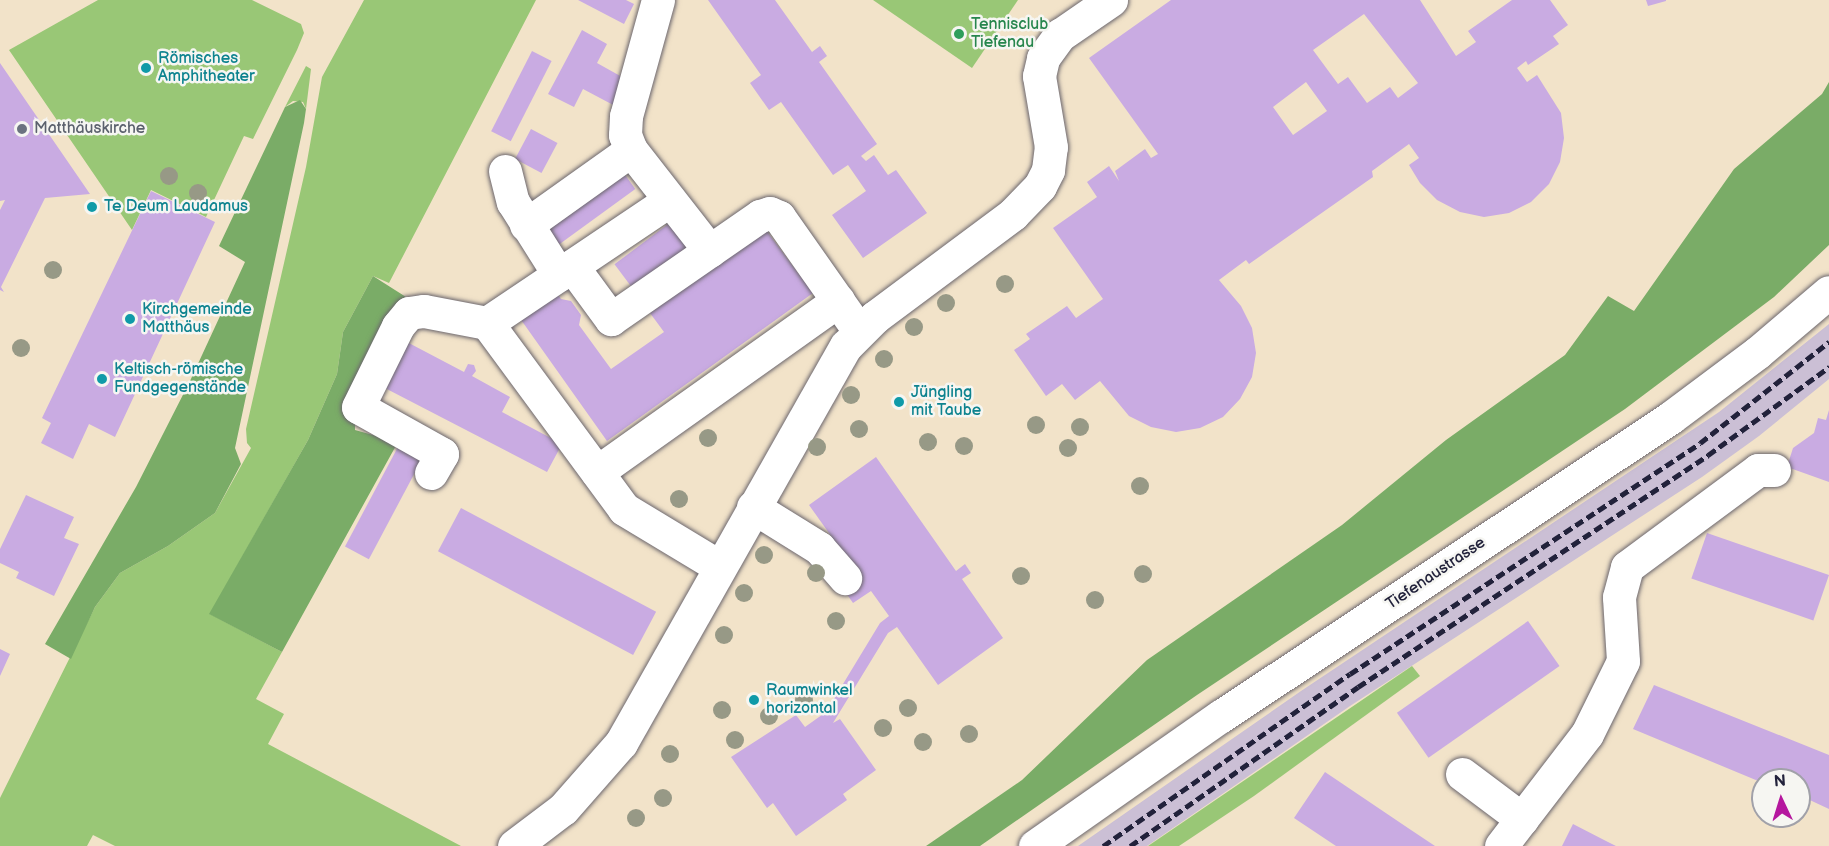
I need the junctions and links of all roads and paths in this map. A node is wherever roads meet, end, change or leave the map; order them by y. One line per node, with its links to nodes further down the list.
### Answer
1 (658, 0): 3 (street)
2 (1111, 0): 12 (street)
3 (631, 150): 5 (street); 6 (street)
4 (506, 171): 6 (street)
5 (670, 200): 7 (street); 8 (street)
6 (526, 225): 8 (street)
7 (710, 251): 8 (street); 10 (street)
8 (566, 271): 11 (street)
9 (1829, 292): 22 (street, Tiefenaustrasse)
10 (838, 301): 12 (street); 14 (street)
11 (488, 323): 14 (street); 15 (street)
12 (859, 331): 16 (street)
13 (1774, 470): 20 (street)
14 (597, 472): 17 (street)
15 (431, 473)
16 (753, 507): 17 (street); 18 (street)
17 (720, 567): 21 (street)
18 (844, 578)
19 (1462, 774): 20 (street)
20 (1522, 819): 23 (street)
21 (514, 846)
22 (1035, 846)
23 (1501, 846)

